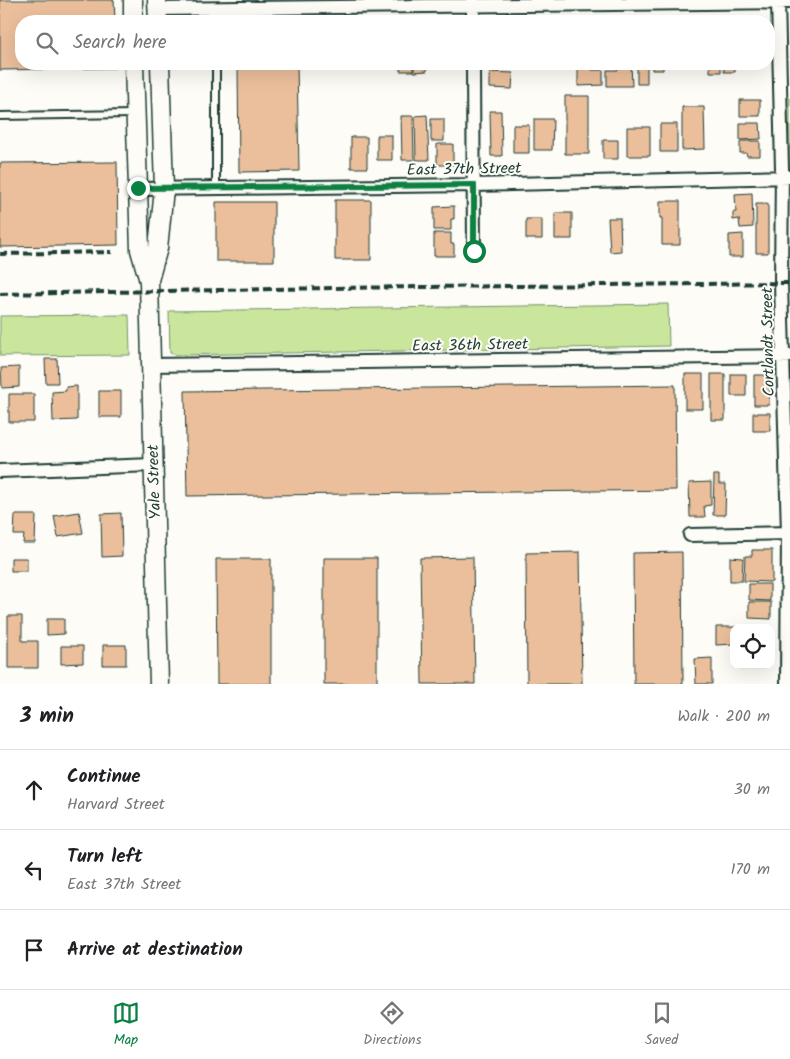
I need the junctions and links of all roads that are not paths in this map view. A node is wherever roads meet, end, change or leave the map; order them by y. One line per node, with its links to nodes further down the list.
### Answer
1 (133, 0): 6 (main road)
2 (782, 1): 3 (street); 16 (street, Cortlandt Street)
3 (473, 2): 4 (street); 8 (street)
4 (215, 8): 5 (street); 7 (lane)
5 (158, 10)
6 (134, 15)
7 (215, 15)
8 (473, 15)
9 (134, 70): 13 (main road, Yale Street)
10 (160, 70): 14 (main road, Yale Street)
11 (216, 70): 20 (lane)
12 (473, 70): 17 (street)
13 (135, 114): 14 (main road); 15 (lane); 18 (main road, Yale Street)
14 (161, 115): 19 (main road, Yale Street)
15 (0, 116)
16 (786, 177): 17 (street, East 37th Street); 23 (street, Cortlandt Street)
17 (474, 185): 20 (street, East 37th Street); 21 (street)
18 (138, 188): 19 (street, East 37th Street); 22 (main road, Yale Street)
19 (164, 188): 20 (street, East 37th Street); 22 (main road, Yale Street)
20 (216, 188)
21 (474, 251)
22 (148, 281): 24 (main road, Yale Street)
23 (787, 356): 24 (street, East 36th Street); 27 (street, Cortlandt Street)
24 (151, 365): 25 (main road, Yale Street)
25 (152, 465): 26 (street); 29 (main road, Yale Street)
26 (0, 471)
27 (789, 533): 28 (street); 30 (street, Cortlandt Street)
28 (690, 535)
29 (159, 684)
30 (787, 684)

